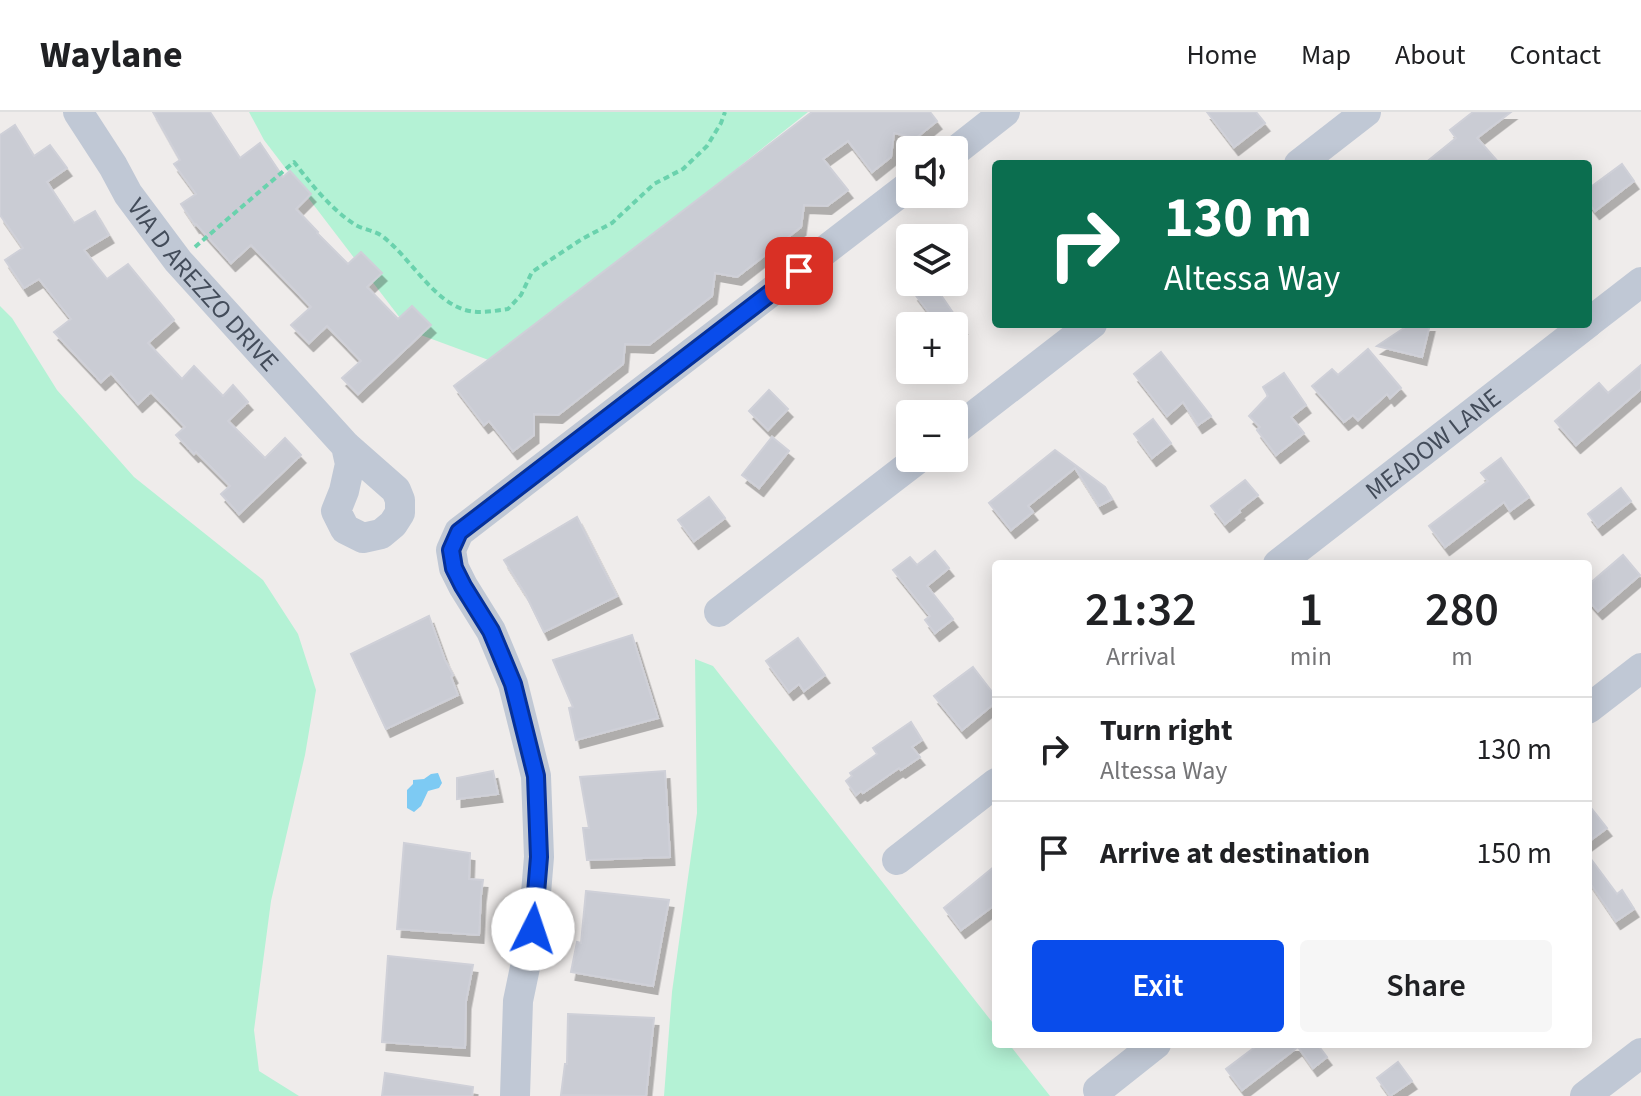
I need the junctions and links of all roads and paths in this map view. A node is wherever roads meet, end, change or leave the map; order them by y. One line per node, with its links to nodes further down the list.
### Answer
1 (78, 112): 8 (street, VIA D AREZZO DRIVE)
2 (725, 112): 8 (path)
3 (1005, 112): 5 (street)
4 (1366, 112): 6 (street)
5 (968, 141)
6 (1304, 160)
7 (896, 196): 25 (street)
8 (178, 261): 14 (street, VIA D AREZZO DRIVE)
9 (1641, 282): 10 (street, MEADOW LANE)
10 (1592, 321)
11 (1087, 328): 13 (street)
12 (1583, 328): 16 (street, MEADOW LANE)
13 (968, 420)
14 (346, 446)
15 (901, 472): 17 (street)
16 (1283, 560)
17 (719, 612)
18 (1641, 668): 19 (street)
19 (1592, 706)
20 (992, 786): 21 (street)
21 (897, 860)
22 (1151, 1048): 24 (street)
23 (1641, 1053): 26 (street)
24 (1098, 1090)
25 (515, 1096)
26 (1585, 1096)

